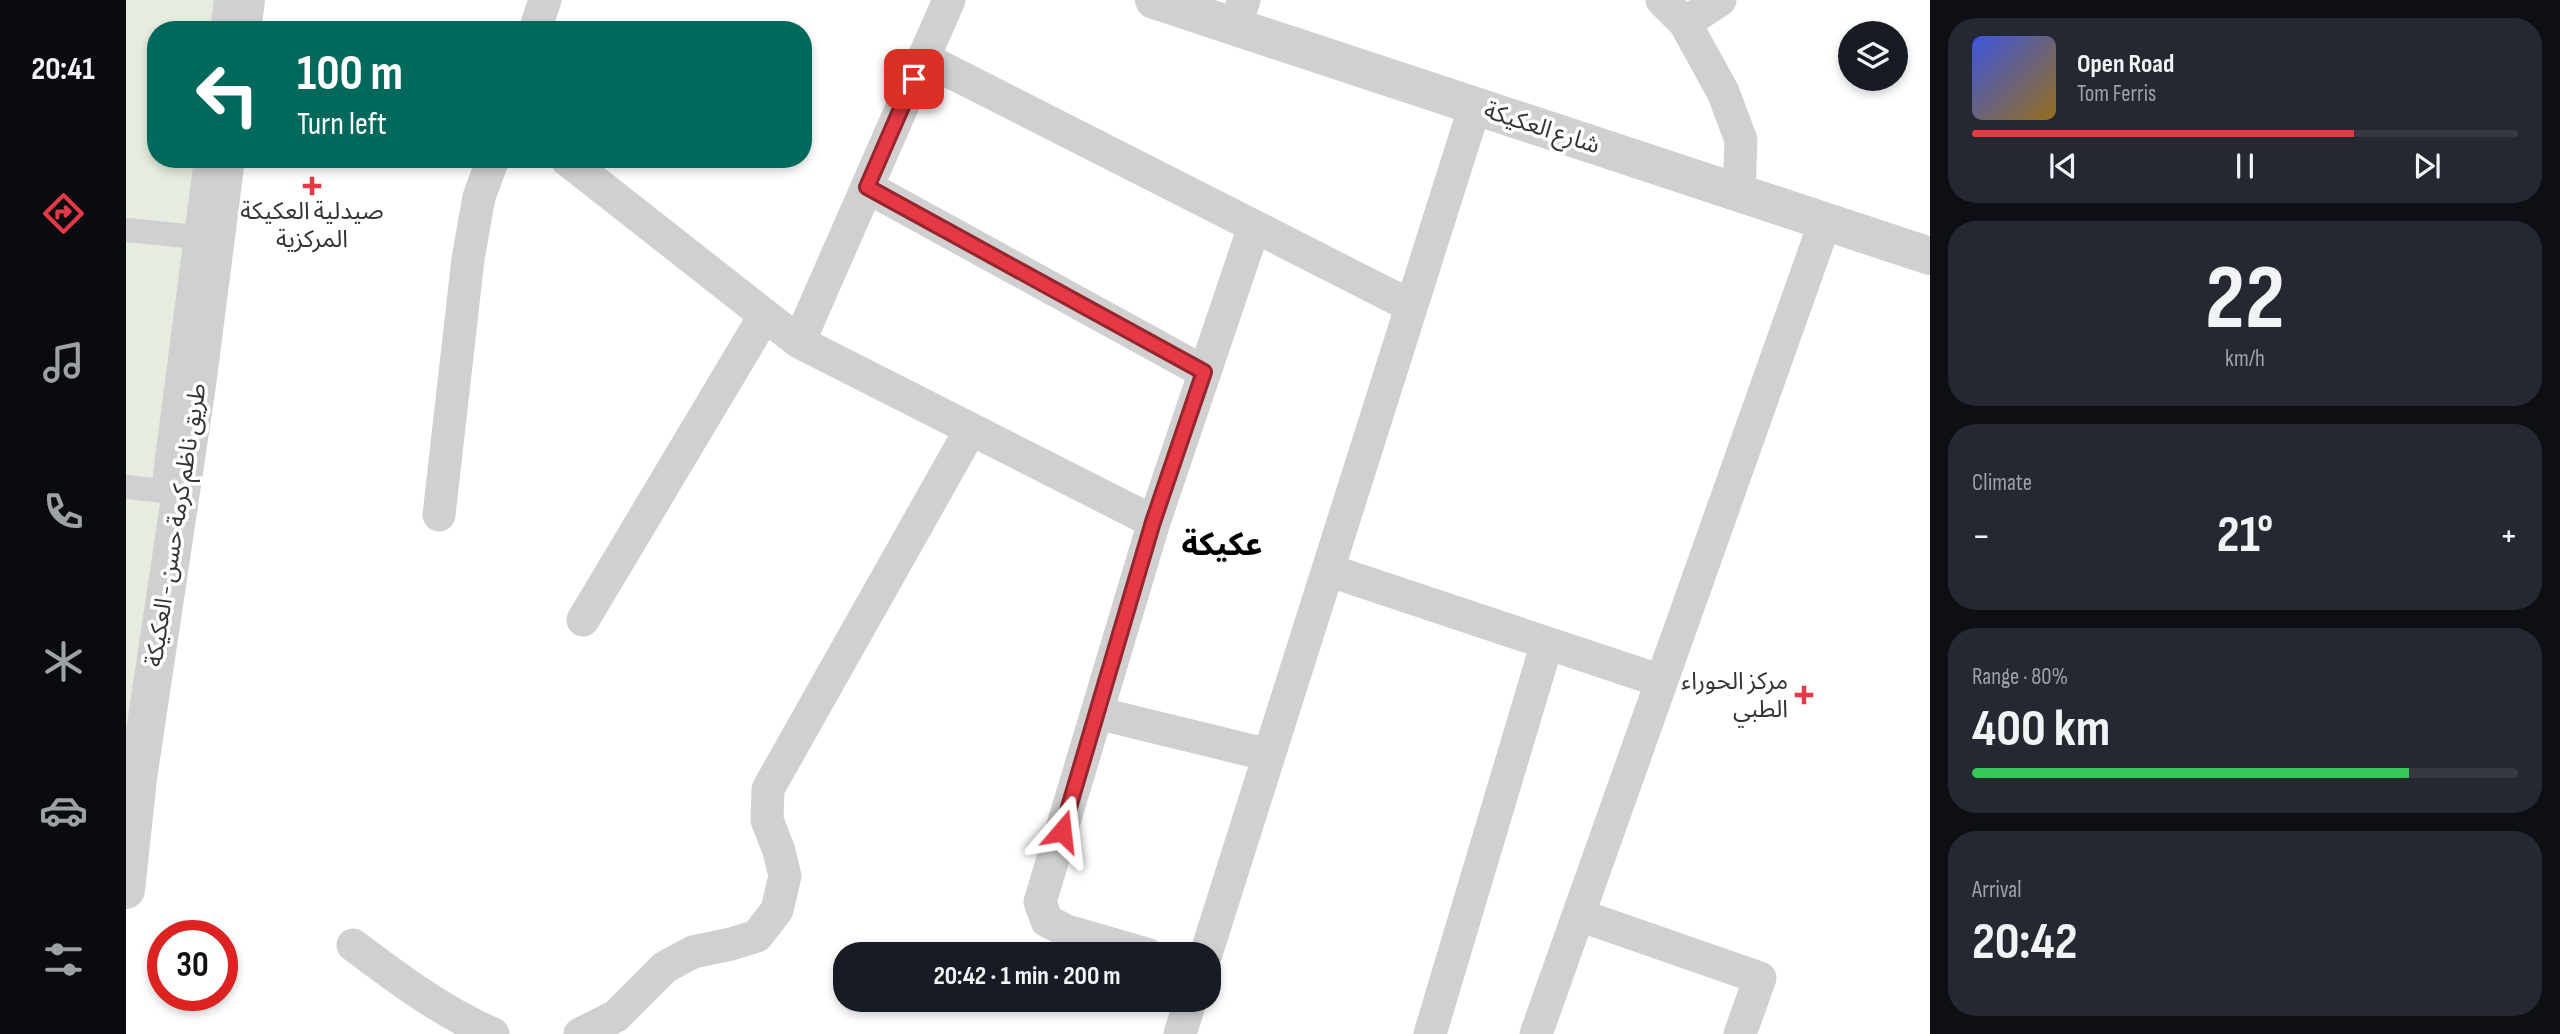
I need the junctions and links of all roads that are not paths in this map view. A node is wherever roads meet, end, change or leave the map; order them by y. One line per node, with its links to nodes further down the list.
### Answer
1 (226, 0): 9 (street)
2 (246, 0): 10 (street)
3 (545, 0): 11 (street)
4 (949, 0): 12 (street)
5 (1154, 0): 8 (street, شارع العكيكة)
6 (1720, 0): 7 (street)
7 (1674, 11): 19 (street)
8 (1239, 13): 13 (street, شارع العكيكة)
9 (223, 21)
10 (243, 21)
11 (538, 21)
12 (923, 58): 18 (street); 22 (street)
13 (1475, 106): 19 (street, شارع العكيكة); 26 (street)
14 (205, 168): 24 (street)
15 (225, 168): 43 (street, طريق ناظم كرمة حسن - العكيكة)
16 (490, 168): 33 (street)
17 (577, 168): 27 (street)
18 (867, 187): 28 (street); 29 (street)
19 (1739, 193): 21 (street, شارع العكيكة)
20 (126, 221): 23 (street)
21 (1825, 222): 25 (street, شارع العكيكة); 38 (street)
22 (1254, 226): 26 (street); 29 (street)
23 (126, 230): 24 (street)
24 (196, 237): 32 (street)
25 (1930, 256)
26 (1411, 306): 35 (street)
27 (765, 315): 28 (street); 36 (street)
28 (799, 342): 30 (street)
29 (1204, 372): 34 (street)
30 (971, 429): 34 (street); 49 (street)
31 (126, 486): 32 (street)
32 (163, 491): 40 (street)
33 (439, 515)
34 (1153, 522): 39 (street)
35 (1328, 570): 37 (street); 41 (street)
36 (583, 620)
37 (1546, 643): 38 (street); 53 (street)
38 (1661, 681): 44 (street)
39 (1097, 713): 41 (street); 45 (street)
40 (128, 744): 42 (street)
41 (1269, 755): 46 (street)
42 (126, 775)
43 (126, 890)
44 (1579, 915): 54 (street); 55 (street)
45 (1107, 942)
46 (1210, 942)
47 (353, 945): 50 (street)
48 (1187, 1012): 52 (street)
49 (628, 1025): 51 (street)
50 (493, 1034)
51 (580, 1034)
52 (1180, 1034)
53 (1430, 1034)
54 (1536, 1034)
55 (1740, 1034)

